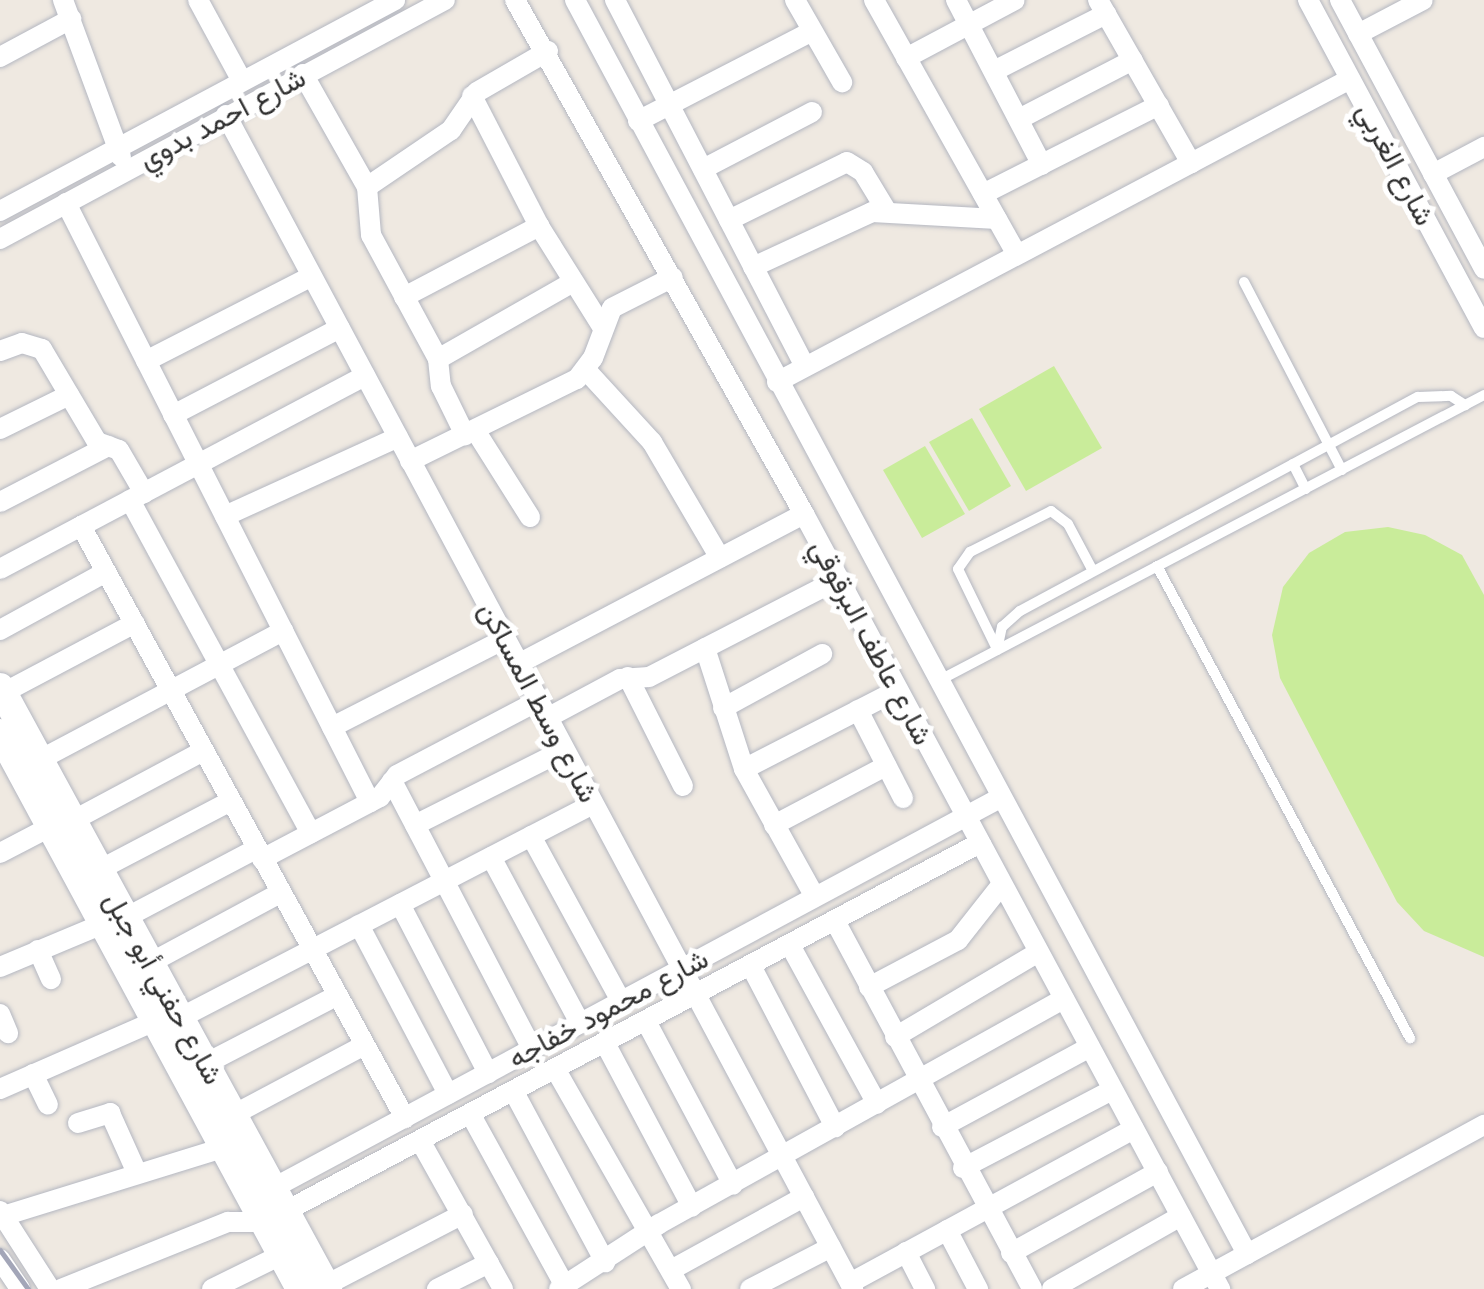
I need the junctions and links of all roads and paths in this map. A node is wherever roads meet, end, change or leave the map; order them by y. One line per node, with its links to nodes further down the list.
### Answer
1 (198, 0): 26 (street)
2 (395, 0): 26 (street, شارع احمد بدوي)
3 (445, 0): 24 (street, شارع احمد بدوي)
4 (515, 0): 19 (street, شارع عاطف البرقوقي)
5 (574, 0): 34 (street, شارع عاطف البرقوقي)
6 (615, 0): 29 (street)
7 (795, 0): 17 (street)
8 (874, 0): 21 (street)
9 (956, 0): 16 (street)
10 (1015, 0): 16 (street)
11 (1308, 0): 25 (street, شارع الغربي)
12 (1340, 0): 18 (street, شارع الغربي)
13 (1423, 0): 18 (street)
14 (1102, 7): 22 (street); 23 (street)
15 (67, 10): 20 (street); 35 (street)
16 (968, 25): 21 (street); 23 (street)
17 (812, 31): 27 (street); 29 (street)
18 (1358, 34): 41 (street, شارع الغربي)
19 (548, 51): 28 (street); 56 (street, شارع عاطف البرقوقي)
20 (0, 57)
21 (906, 58): 43 (street)
22 (1133, 60): 30 (street); 33 (street)
23 (994, 72): 33 (street)
24 (303, 74): 32 (street, شارع احمد بدوي); 42 (street)
25 (1350, 78): 37 (street); 62 (street, شارع الغربي)
26 (242, 80): 35 (street, شارع احمد بدوي)
27 (842, 82)
28 (472, 96): 42 (street); 49 (street)
29 (669, 106): 34 (street); 39 (street)
30 (1159, 106): 37 (street); 38 (street)
31 (812, 112): 39 (street)
32 (226, 115): 40 (street, شارع احمد بدوي); 55 (street, شارع وسط المساكن)
33 (1019, 119): 38 (street)
34 (638, 121): 69 (street, شارع عاطف البرقوقي)
35 (118, 147): 40 (street); 46 (street, شارع احمد بدوي)
36 (1484, 147): 41 (street)
37 (1191, 163): 52 (street)
38 (1042, 165): 43 (street)
39 (702, 169): 47 (street)
40 (126, 170): 44 (street, شارع احمد بدوي)
41 (1433, 174): 51 (street, شارع الغربي)
42 (367, 187): 59 (street)
43 (983, 194): 48 (street)
44 (66, 203): 50 (street, شارع احمد بدوي); 65 (street)
45 (886, 210): 47 (street); 48 (street); 53 (street)
46 (0, 211)
47 (729, 220): 53 (street)
48 (997, 220): 52 (street)
49 (539, 226): 57 (street); 59 (street)
50 (0, 239)
51 (1478, 242): 54 (street, شارع الغربي)
52 (1016, 255): 66 (street)
53 (753, 266): 66 (street)
54 (1484, 269)
55 (312, 276): 61 (street, شارع وسط المساكن); 65 (street)
56 (673, 277): 60 (street); 86 (street, شارع عاطف البرقوقي)
57 (573, 282): 60 (street); 64 (street)
58 (1244, 282): 77 (lane)
59 (404, 297): 64 (street)
60 (601, 325): 67 (street)
61 (340, 328): 68 (street, شارع وسط المساكن); 73 (street)
62 (1484, 328)
63 (0, 351): 70 (street)
64 (438, 359): 75 (street)
65 (146, 361): 73 (street)
66 (805, 368): 69 (street)
67 (586, 370): 75 (street); 90 (street)
68 (365, 376): 76 (street, شارع وسط المساكن); 80 (street)
69 (777, 382): 106 (street, شارع عاطف البرقوقي)
70 (69, 394): 74 (street); 78 (street)
71 (1484, 395): 72 (lane)
72 (1465, 406): 77 (lane); 82 (lane)
73 (174, 415): 80 (street)
74 (0, 429)
75 (470, 432): 79 (street); 88 (street)
76 (398, 437): 79 (street, شارع وسط المساكن); 87 (street)
77 (1329, 444): 81 (lane); 82 (lane)
78 (108, 446): 84 (street); 85 (street)
79 (410, 461): 99 (street, شارع وسط المساكن)
80 (198, 464): 84 (street); 87 (street)
81 (1293, 464): 83 (lane); 94 (lane)
82 (1342, 470): 83 (lane)
83 (1306, 489): 91 (lane)
84 (137, 496): 89 (street); 103 (street)
85 (0, 502)
86 (804, 514): 90 (street); 95 (street, شارع عاطف البرقوقي)
87 (225, 516): 98 (street)
88 (530, 517)
89 (81, 526): 92 (street); 93 (street)
90 (720, 558): 104 (street)
91 (1157, 566): 101 (lane); 164 (lane)
92 (0, 568)
93 (106, 572): 96 (street); 97 (street)
94 (1094, 572): 101 (lane); 101 (lane)
95 (838, 579): 100 (street); 109 (street, شارع عاطف البرقوقي)
96 (135, 623): 107 (street); 108 (street)
97 (0, 630)
98 (283, 630): 103 (street); 113 (street)
99 (505, 639): 104 (street, شارع وسط المساكن); 113 (street)
100 (705, 648): 105 (street); 110 (street)
101 (998, 650): 106 (lane)
102 (822, 654): 110 (street)
103 (219, 664): 108 (street); 131 (street)
104 (518, 664): 111 (street, شارع وسط المساكن)
105 (628, 676): 111 (street); 121 (street)
106 (938, 681): 123 (street, شارع عاطف البرقوقي)
107 (2, 690): 117 (street, شارع حفني أبو جبل)
108 (170, 690): 116 (street); 117 (street)
109 (898, 690): 112 (street); 127 (street, شارع عاطف البرقوقي)
110 (722, 708): 119 (street)
111 (542, 710): 115 (street, شارع وسط المساكن); 120 (street)
112 (858, 710): 118 (street); 119 (street)
113 (332, 727): 125 (street)
114 (0, 734): 117 (street, شارع حفني أبو جبل)
115 (564, 750): 126 (street, شارع وسط المساكن); 129 (street)
116 (203, 751): 124 (street); 128 (street)
117 (18, 763): 128 (street, شارع حفني أبو جبل)
118 (886, 766): 122 (street); 130 (street)
119 (744, 768): 130 (street)
120 (392, 780): 125 (street); 129 (street)
121 (683, 786)
122 (903, 798)
123 (1000, 798): 127 (street, شارع محمود خفاجه); 207 (street, شارع عاطف البرقوقي)
124 (231, 801): 135 (street); 137 (street)
125 (370, 802): 131 (street)
126 (593, 804): 132 (street); 153 (street, شارع وسط المساكن)
127 (966, 816): 133 (street, شارع عاطف البرقوقي); 141 (street, شارع محمود خفاجه)
128 (61, 824): 134 (street); 137 (street, شارع حفني أبو جبل); 143 (street, شارع حفني أبو جبل)
129 (415, 825): 138 (street)
130 (774, 825): 141 (street)
131 (311, 833): 135 (street)
132 (531, 836): 136 (street); 159 (street)
133 (980, 843): 139 (street, شارع عاطف البرقوقي); 144 (street, شارع محمود خفاجه)
134 (0, 853)
135 (259, 854): 140 (street); 143 (street)
136 (491, 857): 138 (street); 162 (street)
137 (99, 870): 143 (street, شارع حفني أبو جبل)
138 (444, 881): 142 (street); 168 (street)
139 (1002, 884): 149 (street, شارع عاطف البرقوقي); 155 (street)
140 (280, 892): 148 (street); 150 (street)
141 (815, 898): 153 (street, شارع محمود خفاجه)
142 (400, 904): 145 (street); 171 (street)
143 (114, 921): 147 (street); 150 (street, شارع حفني أبو جبل); 160 (street, شارع حفني أبو جبل)
144 (835, 922): 146 (street, شارع محمود خفاجه); 155 (street)
145 (359, 926): 148 (street); 176 (street)
146 (790, 946): 152 (street, شارع محمود خفاجه); 178 (street)
147 (38, 950): 151 (street); 154 (street)
148 (311, 950): 156 (street); 160 (street)
149 (1038, 952): 158 (street, شارع عاطف البرقوقي); 163 (street)
150 (150, 963): 160 (street, شارع حفني أبو جبل)
151 (0, 966)
152 (751, 966): 157 (street, شارع محمود خفاجه); 186 (street)
153 (681, 970): 157 (street, شارع وسط المساكن); 159 (street, شارع محمود خفاجه)
154 (51, 979)
155 (869, 987): 163 (street)
156 (336, 996): 166 (street); 169 (street)
157 (695, 996): 161 (street, شارع محمود خفاجه); 190 (street, شارع وسط المساكن)
158 (1064, 999): 167 (street, شارع عاطف البرقوقي); 173 (street)
159 (621, 1001): 162 (street, شارع محمود خفاجه)
160 (167, 1019): 169 (street, شارع حفني أبو جبل); 172 (street); 189 (street, شارع حفني أبو جبل)
161 (646, 1023): 165 (street, شارع محمود خفاجه); 194 (street)
162 (580, 1024): 168 (street, شارع محمود خفاجه)
163 (895, 1038): 173 (street)
164 (1410, 1038)
165 (606, 1045): 170 (street, شارع محمود خفاجه); 197 (street)
166 (363, 1046): 180 (street); 182 (street)
167 (1090, 1047): 175 (street, شارع عاطف البرقوقي); 185 (street)
168 (532, 1050): 171 (street, شارع محمود خفاجه)
169 (205, 1064): 180 (street, شارع حفني أبو جبل)
170 (557, 1072): 177 (street, شارع محمود خفاجه); 203 (street)
171 (488, 1073): 176 (street, شارع محمود خفاجه)
172 (33, 1074): 174 (street); 179 (street)
173 (918, 1080): 178 (street); 185 (street)
174 (0, 1089)
175 (1112, 1090): 187 (street, شارع عاطف البرقوقي); 191 (street)
176 (448, 1094): 182 (street, شارع محمود خفاجه)
177 (516, 1094): 181 (street, شارع محمود خفاجه); 210 (street)
178 (877, 1104): 186 (street)
179 (48, 1105)
180 (233, 1114): 196 (street, شارع حفني أبو جبل)
181 (472, 1117): 188 (street, شارع محمود خفاجه); 214 (street)
182 (404, 1118): 196 (street, شارع محمود خفاجه)
183 (78, 1123): 193 (street)
184 (1484, 1124): 207 (street)
185 (942, 1126): 191 (street)
186 (835, 1127): 190 (street)
187 (1134, 1129): 192 (street, شارع عاطف البرقوقي); 198 (street)
188 (422, 1144): 196 (street, شارع محمود خفاجه); 200 (street)
189 (223, 1148): 193 (street); 196 (street, شارع حفني أبو جبل)
190 (783, 1156): 194 (street); 195 (street, شارع وسط المساكن)
191 (964, 1168): 198 (street)
192 (1158, 1172): 201 (street, شارع عاطف البرقوقي); 206 (street)
193 (137, 1173): 199 (street)
194 (733, 1185): 197 (street)
195 (804, 1197): 204 (street, شارع وسط المساكن); 212 (street)
196 (268, 1205): 208 (street, شارع حفني أبو جبل); 216 (street, شارع حفني أبو جبل); 219 (street)
197 (692, 1207): 203 (street)
198 (987, 1208): 202 (street); 206 (street)
199 (2, 1213): 218 (street)
200 (463, 1214): 211 (street); 216 (street)
201 (1181, 1216): 213 (street, شارع عاطف البرقوقي); 227 (street)
202 (947, 1230): 205 (street); 225 (street)
203 (649, 1234): 210 (street); 212 (street)
204 (831, 1247): 215 (street, شارع وسط المساكن); 223 (street)
205 (906, 1252): 215 (street); 224 (street)
206 (1012, 1252): 226 (street)
207 (1247, 1254): 213 (street)
208 (281, 1255): 216 (street, شارع حفني أبو جبل); 220 (street)
209 (0, 1259): 217 (street)
210 (604, 1262): 214 (street)
211 (490, 1263): 221 (street); 222 (street)
212 (676, 1280)
213 (1216, 1281): 228 (street)
214 (562, 1287)
215 (851, 1287)
216 (318, 1288)
217 (20, 1289)
218 (50, 1289)
219 (61, 1289)
220 (212, 1289)
221 (437, 1289)
222 (503, 1289)
223 (750, 1289)
224 (925, 1289)
225 (978, 1289)
226 (1032, 1289)
227 (1052, 1289)
228 (1183, 1289)

